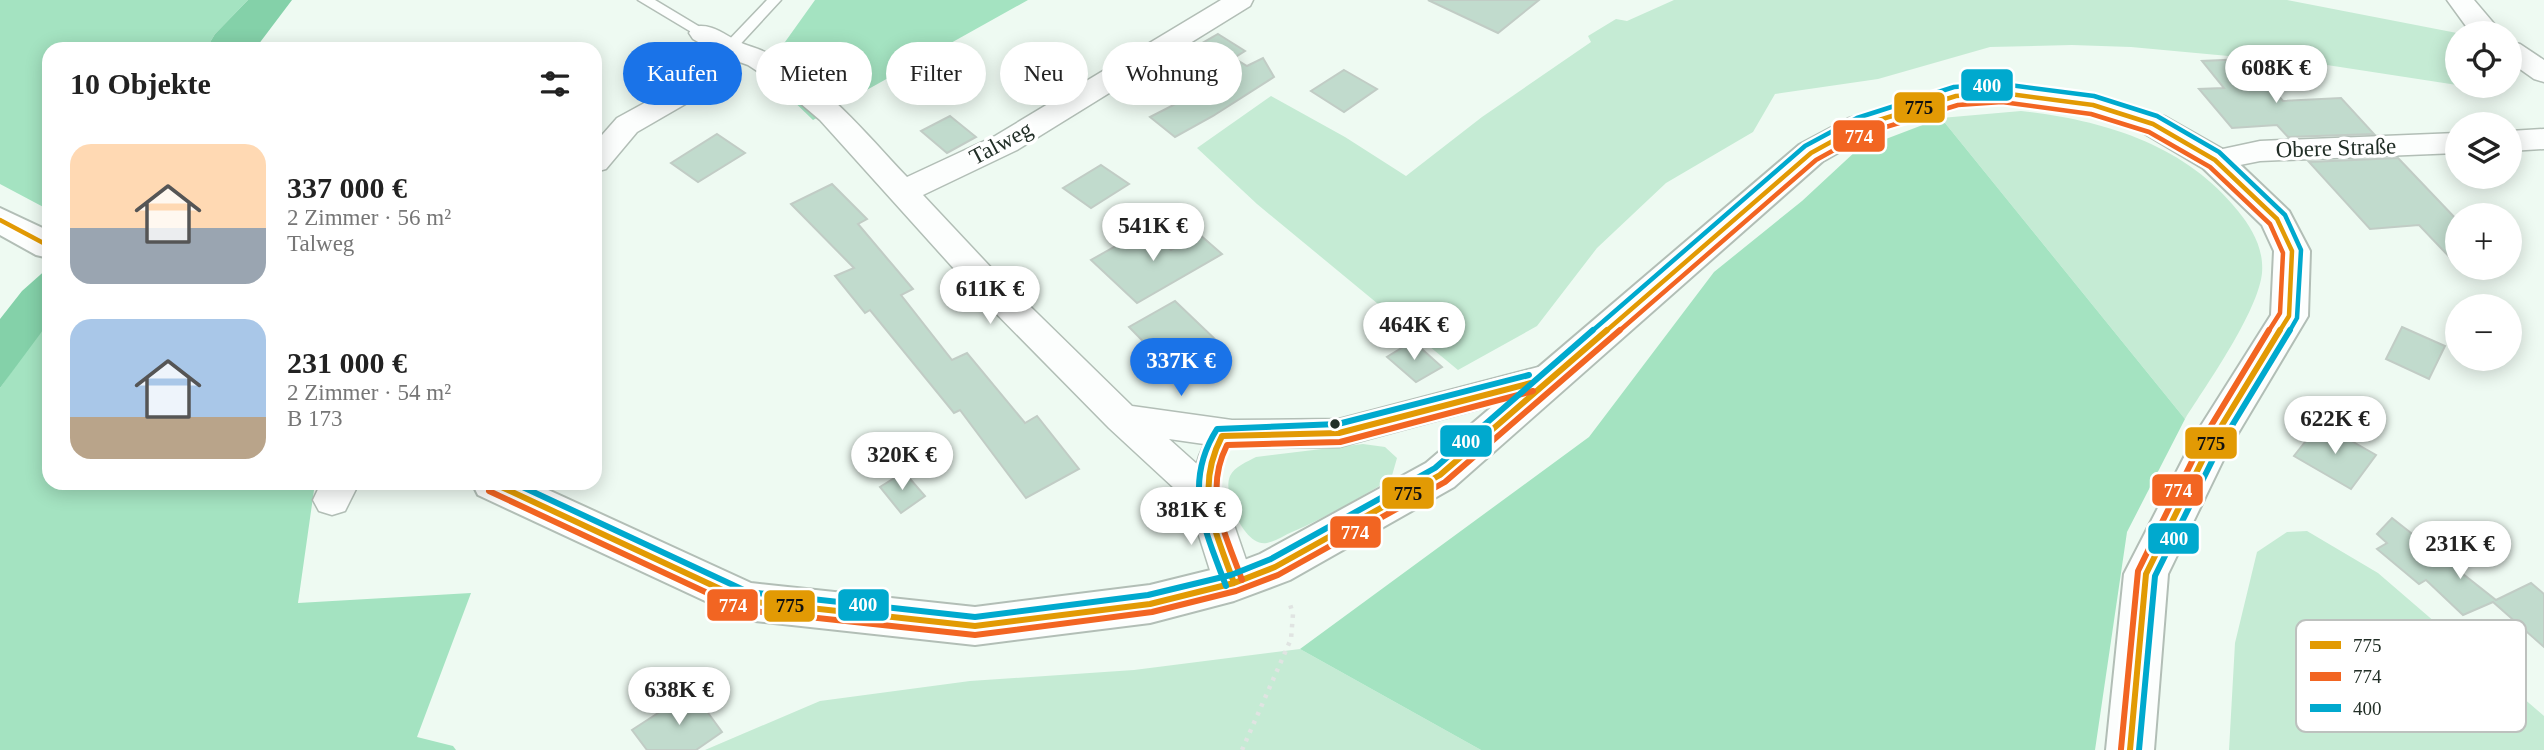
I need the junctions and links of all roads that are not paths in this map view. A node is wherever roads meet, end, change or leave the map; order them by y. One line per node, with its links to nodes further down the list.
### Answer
1 (645, 0): 6 (lane)
2 (774, 0): 8 (lane)
3 (1240, 0): 18 (street, Talweg)
4 (2460, 0): 5 (street)
5 (2475, 21)
6 (703, 33): 7 (street)
7 (719, 42)
8 (735, 42)
9 (742, 53): 18 (street)
10 (2522, 58): 11 (street)
11 (2544, 73)
12 (663, 105): 16 (street)
13 (2544, 139): 14 (street)
14 (2522, 140)
15 (2445, 143): 17 (street, Obere Straße)
16 (602, 154)
17 (2215, 160): 21 (main road); 27 (main road)
18 (902, 192): 22 (street)
19 (0, 220): 20 (main road)
20 (42, 242)
21 (1557, 375): 23 (street); 26 (main road)
22 (1122, 418): 23 (street); 25 (street)
23 (1232, 434): 25 (lane)
24 (507, 490): 26 (main road)
25 (1205, 493): 26 (street)
26 (1234, 583)
27 (2130, 750)

